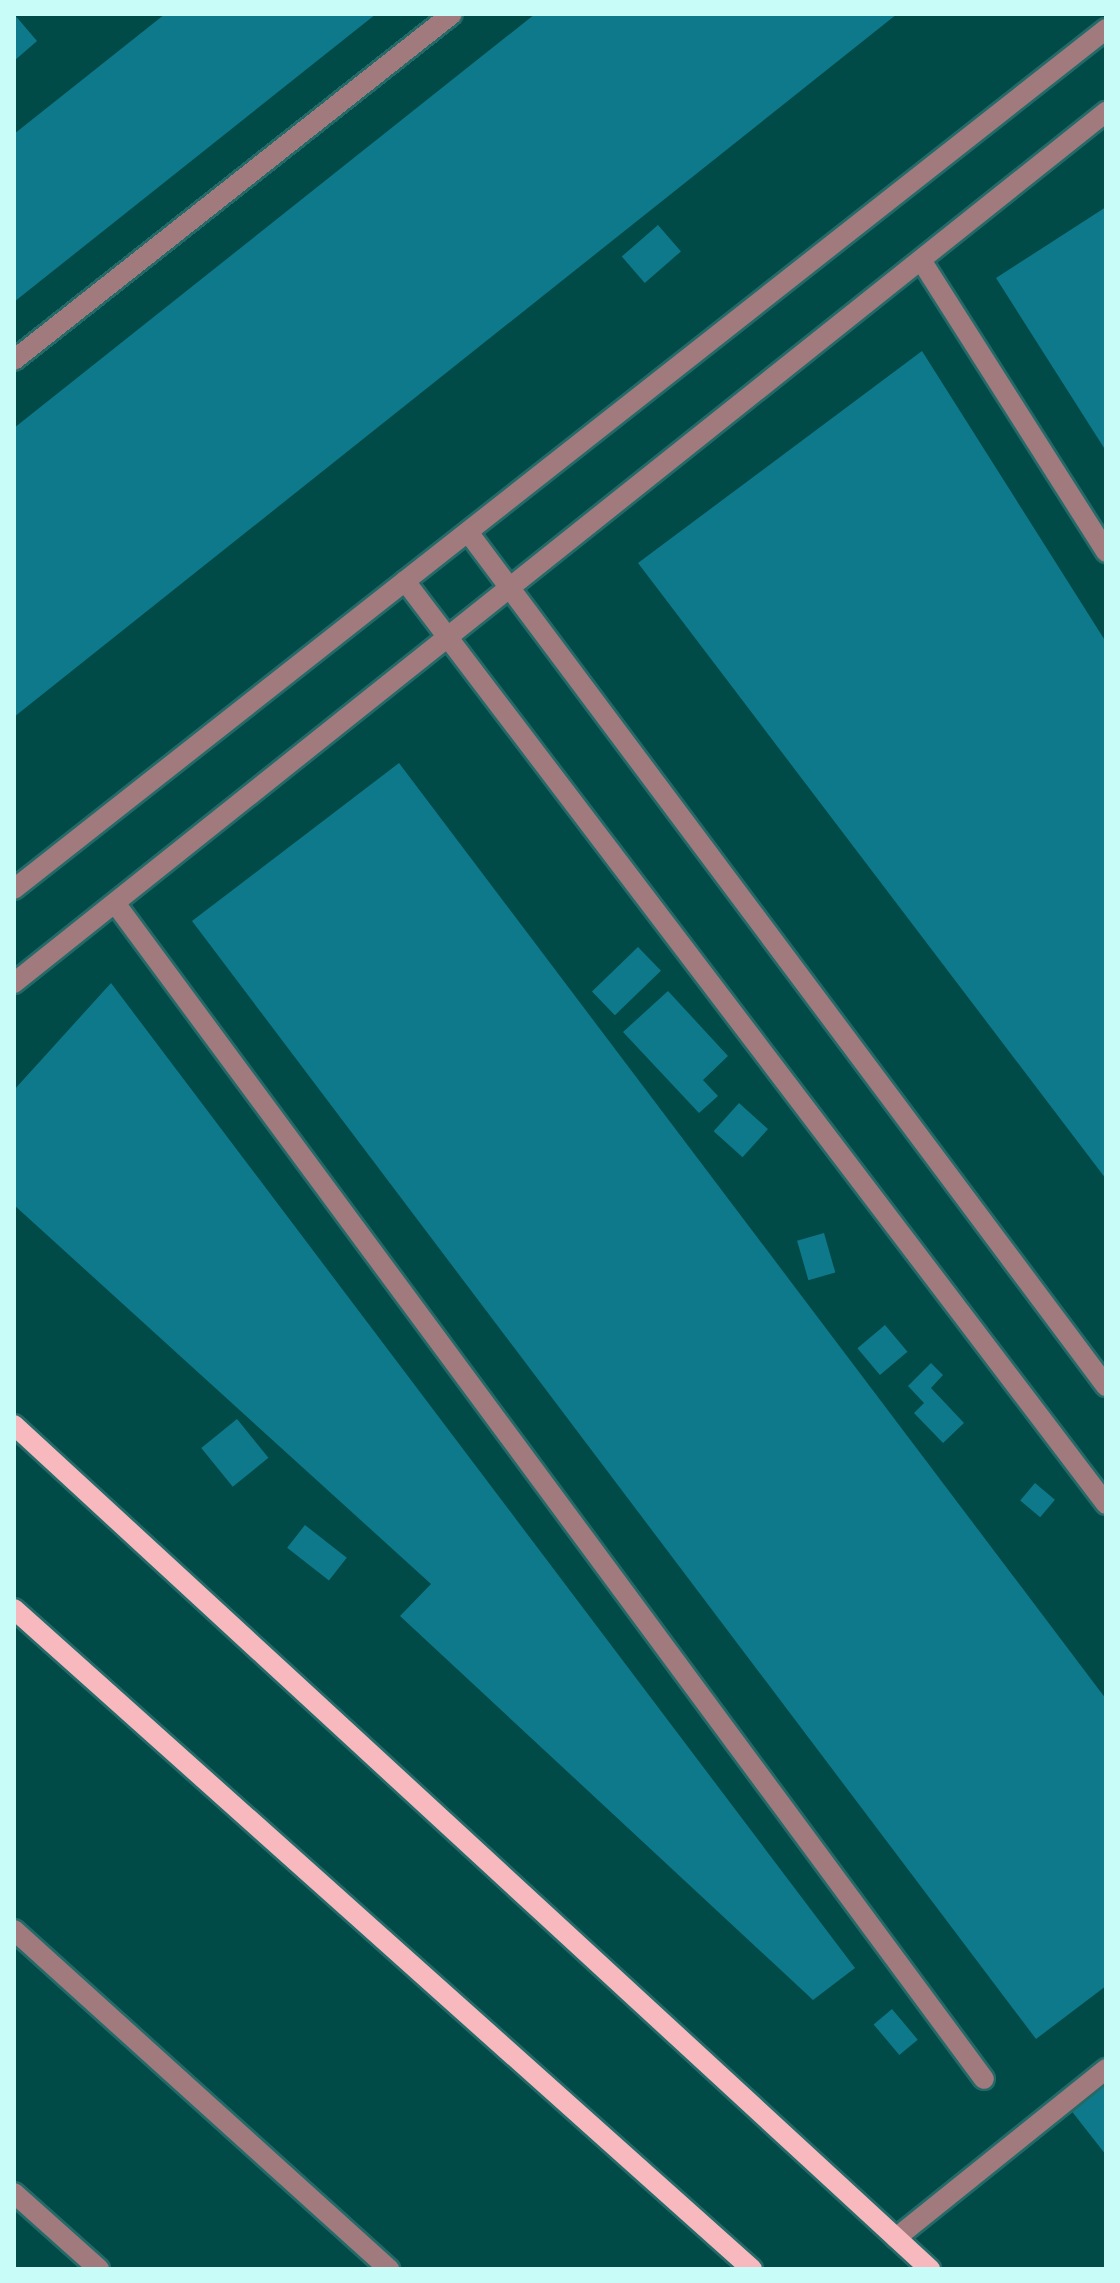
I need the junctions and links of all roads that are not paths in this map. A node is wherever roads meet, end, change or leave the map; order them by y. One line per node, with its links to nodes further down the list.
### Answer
1 (452, 14): 5 (street)
2 (1106, 29): 6 (street)
3 (1106, 112): 4 (street)
4 (921, 260): 7 (street); 9 (street)
5 (14, 360)
6 (468, 532): 8 (street); 9 (street)
7 (1106, 552)
8 (405, 581): 10 (street); 11 (street)
9 (509, 588): 10 (street); 14 (street)
10 (448, 637): 12 (street); 16 (street)
11 (14, 889)
12 (115, 903): 13 (street); 20 (street)
13 (14, 983)
14 (1106, 1386)
15 (14, 1425): 22 (main road)
16 (1106, 1504)
17 (14, 1609): 25 (main road)
18 (14, 1930): 24 (street)
19 (1106, 2069): 22 (street)
20 (984, 2079)
21 (14, 2193): 23 (street)
22 (896, 2238): 26 (main road)
23 (99, 2269)
24 (389, 2269)
25 (752, 2269)
26 (930, 2269)

